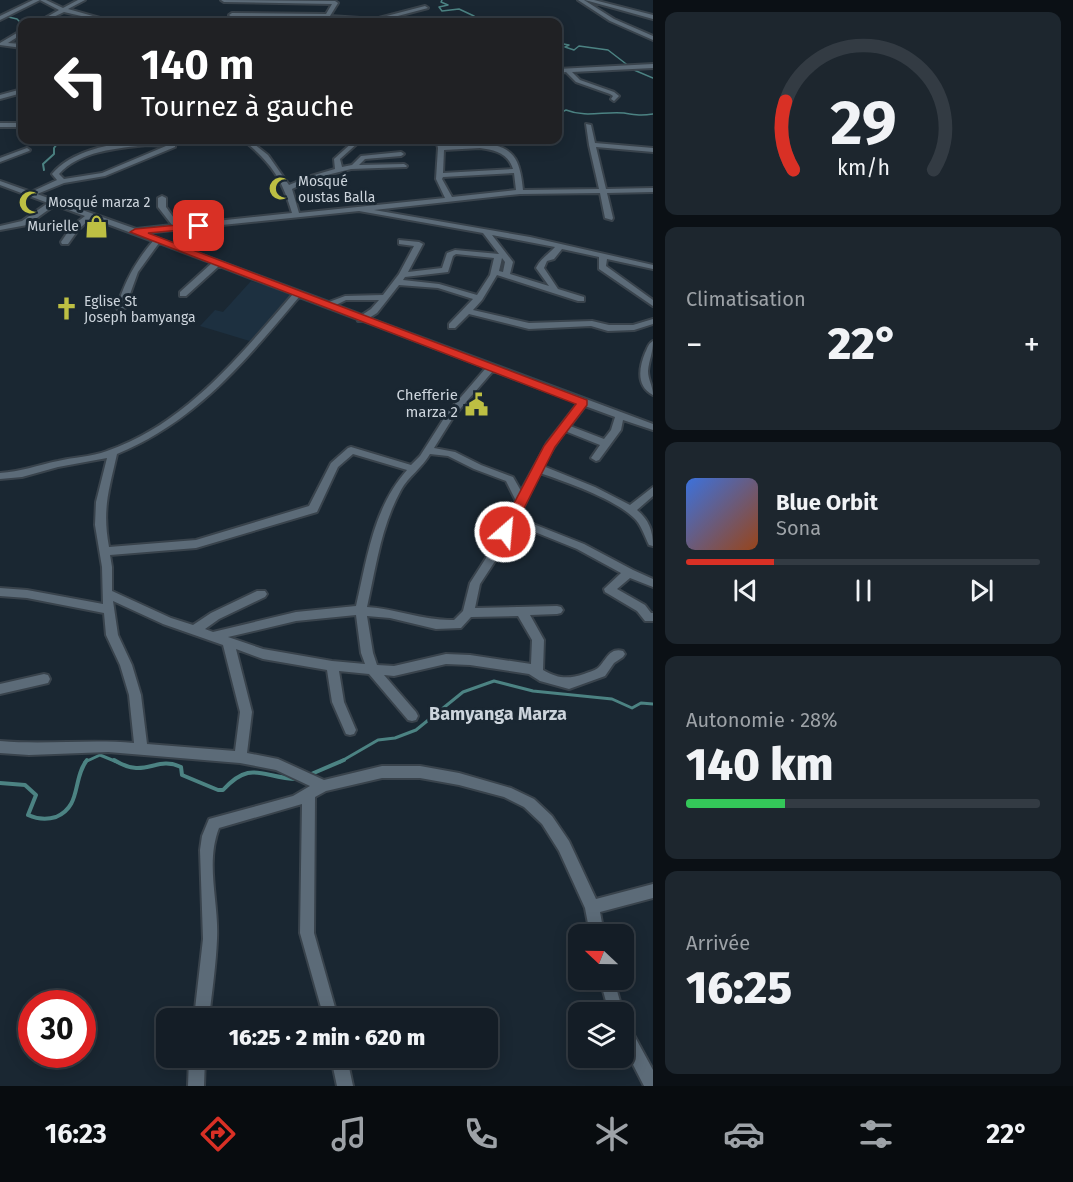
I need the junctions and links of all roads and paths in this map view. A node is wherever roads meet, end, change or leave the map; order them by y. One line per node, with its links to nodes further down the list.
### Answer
1 (37, 0): 14 (street)
2 (42, 0): 12 (street)
3 (79, 0): 12 (street)
4 (224, 0): 7 (street)
5 (581, 0): 25 (street)
6 (588, 0): 16 (street)
7 (234, 1): 8 (street); 13 (street)
8 (273, 1): 9 (street); 20 (street)
9 (307, 1): 10 (street); 15 (street)
10 (336, 2): 22 (street)
11 (425, 8): 23 (street)
12 (64, 10): 17 (street); 18 (street)
13 (232, 15): 19 (street)
14 (2, 16)
15 (303, 16): 21 (street); 22 (street)
16 (653, 17)
17 (51, 18)
18 (95, 18)
19 (259, 18)
20 (268, 18)
21 (280, 18)
22 (325, 18)
23 (387, 18)
24 (18, 34): 26 (street)
25 (653, 38)
26 (2, 44): 27 (street)
27 (18, 46)
28 (653, 66): 30 (street)
29 (562, 71): 30 (street)
30 (569, 72): 33 (street)
31 (18, 93): 32 (street)
32 (0, 98)
33 (614, 99)
34 (0, 125): 35 (street)
35 (18, 125)
36 (588, 125): 41 (street)
37 (251, 144): 55 (street)
38 (354, 144): 50 (street)
39 (440, 144): 42 (street)
40 (505, 144): 43 (street)
41 (592, 145): 45 (street); 56 (street)
42 (441, 148): 43 (street); 52 (street)
43 (492, 148): 51 (street)
44 (27, 150): 47 (street)
45 (653, 150)
46 (401, 154): 49 (street)
47 (0, 160)
48 (404, 166): 49 (street)
49 (348, 168): 50 (street)
50 (339, 171): 55 (street)
51 (516, 171): 52 (street); 58 (street)
52 (440, 176): 61 (street)
53 (62, 180): 53 (street); 59 (street)
54 (0, 183): 59 (street)
55 (288, 188): 65 (street)
56 (603, 189): 57 (street); 58 (street); 66 (street)
57 (653, 189)
58 (520, 192): 61 (street)
59 (31, 194): 62 (street)
60 (162, 198): 68 (street)
61 (448, 198): 63 (street)
62 (54, 202): 64 (street); 67 (street)
63 (359, 209): 65 (street); 70 (street)
64 (90, 215): 69 (street); 72 (street)
65 (296, 215): 68 (street)
66 (609, 218)
67 (0, 228)
68 (178, 228): 69 (street)
69 (135, 232): 71 (street)
70 (486, 232): 74 (street); 79 (street)
71 (157, 241): 76 (street); 89 (street)
72 (66, 242)
73 (402, 242): 80 (street)
74 (560, 246): 75 (street); 81 (street)
75 (603, 256): 77 (street); 88 (street)
76 (216, 264): 82 (street); 83 (street)
77 (653, 267)
78 (495, 272): 79 (street); 80 (street); 85 (street)
79 (506, 275): 81 (street)
80 (400, 279): 84 (street); 85 (street)
81 (554, 289): 86 (street)
82 (298, 293): 87 (street); 103 (street)
83 (183, 294)
84 (384, 297): 87 (street); 91 (street)
85 (479, 298): 90 (street)
86 (581, 298)
87 (328, 304): 91 (street)
88 (653, 304)
89 (121, 308)
90 (468, 311): 92 (street); 93 (street)
91 (361, 319): 95 (street)
92 (653, 321)
93 (452, 326)
94 (653, 344): 96 (street)
95 (490, 369): 97 (street); 102 (street)
96 (653, 392)
97 (583, 402): 98 (street); 99 (street)
98 (620, 415): 100 (street); 101 (street)
99 (563, 427): 101 (street); 105 (street)
100 (653, 427)
101 (605, 443): 104 (street)
102 (427, 452): 106 (street); 109 (street)
103 (113, 453): 107 (street); 113 (street)
104 (597, 458)
105 (537, 468): 109 (street); 110 (street)
106 (414, 469): 113 (street); 121 (street)
107 (0, 476)
108 (653, 491): 110 (street)
109 (521, 502): 111 (street)
110 (630, 510): 112 (street)
111 (512, 519): 114 (street); 123 (street)
112 (653, 542)
113 (105, 551): 117 (street)
114 (628, 574): 115 (street); 124 (street)
115 (653, 584)
116 (0, 592): 119 (street)
117 (107, 593): 119 (street); 125 (street)
118 (261, 594): 125 (street)
119 (109, 610): 137 (street)
120 (557, 610): 122 (street)
121 (361, 611): 123 (street); 126 (street); 130 (street)
122 (522, 612): 123 (street); 131 (street)
123 (468, 613)
124 (653, 617)
125 (197, 629): 126 (street)
126 (215, 636): 127 (street)
127 (228, 642): 129 (street); 138 (street)
128 (620, 654): 131 (street)
129 (332, 666): 130 (street); 135 (street)
130 (372, 669): 131 (street); 134 (street)
131 (537, 673)
132 (44, 679): 133 (street)
133 (0, 689)
134 (412, 716)
135 (350, 730)
136 (0, 747): 137 (street)
137 (141, 749): 138 (street)
138 (240, 757): 139 (street)
139 (315, 786): 141 (street); 143 (street); 144 (street)
140 (653, 891): 141 (street)
141 (592, 907): 142 (street)
142 (595, 924)
143 (202, 1008)
144 (327, 1008)
145 (634, 1050): 150 (street)
146 (197, 1068): 148 (street)
147 (341, 1068): 149 (street)
148 (196, 1086)
149 (345, 1086)
150 (653, 1086)

